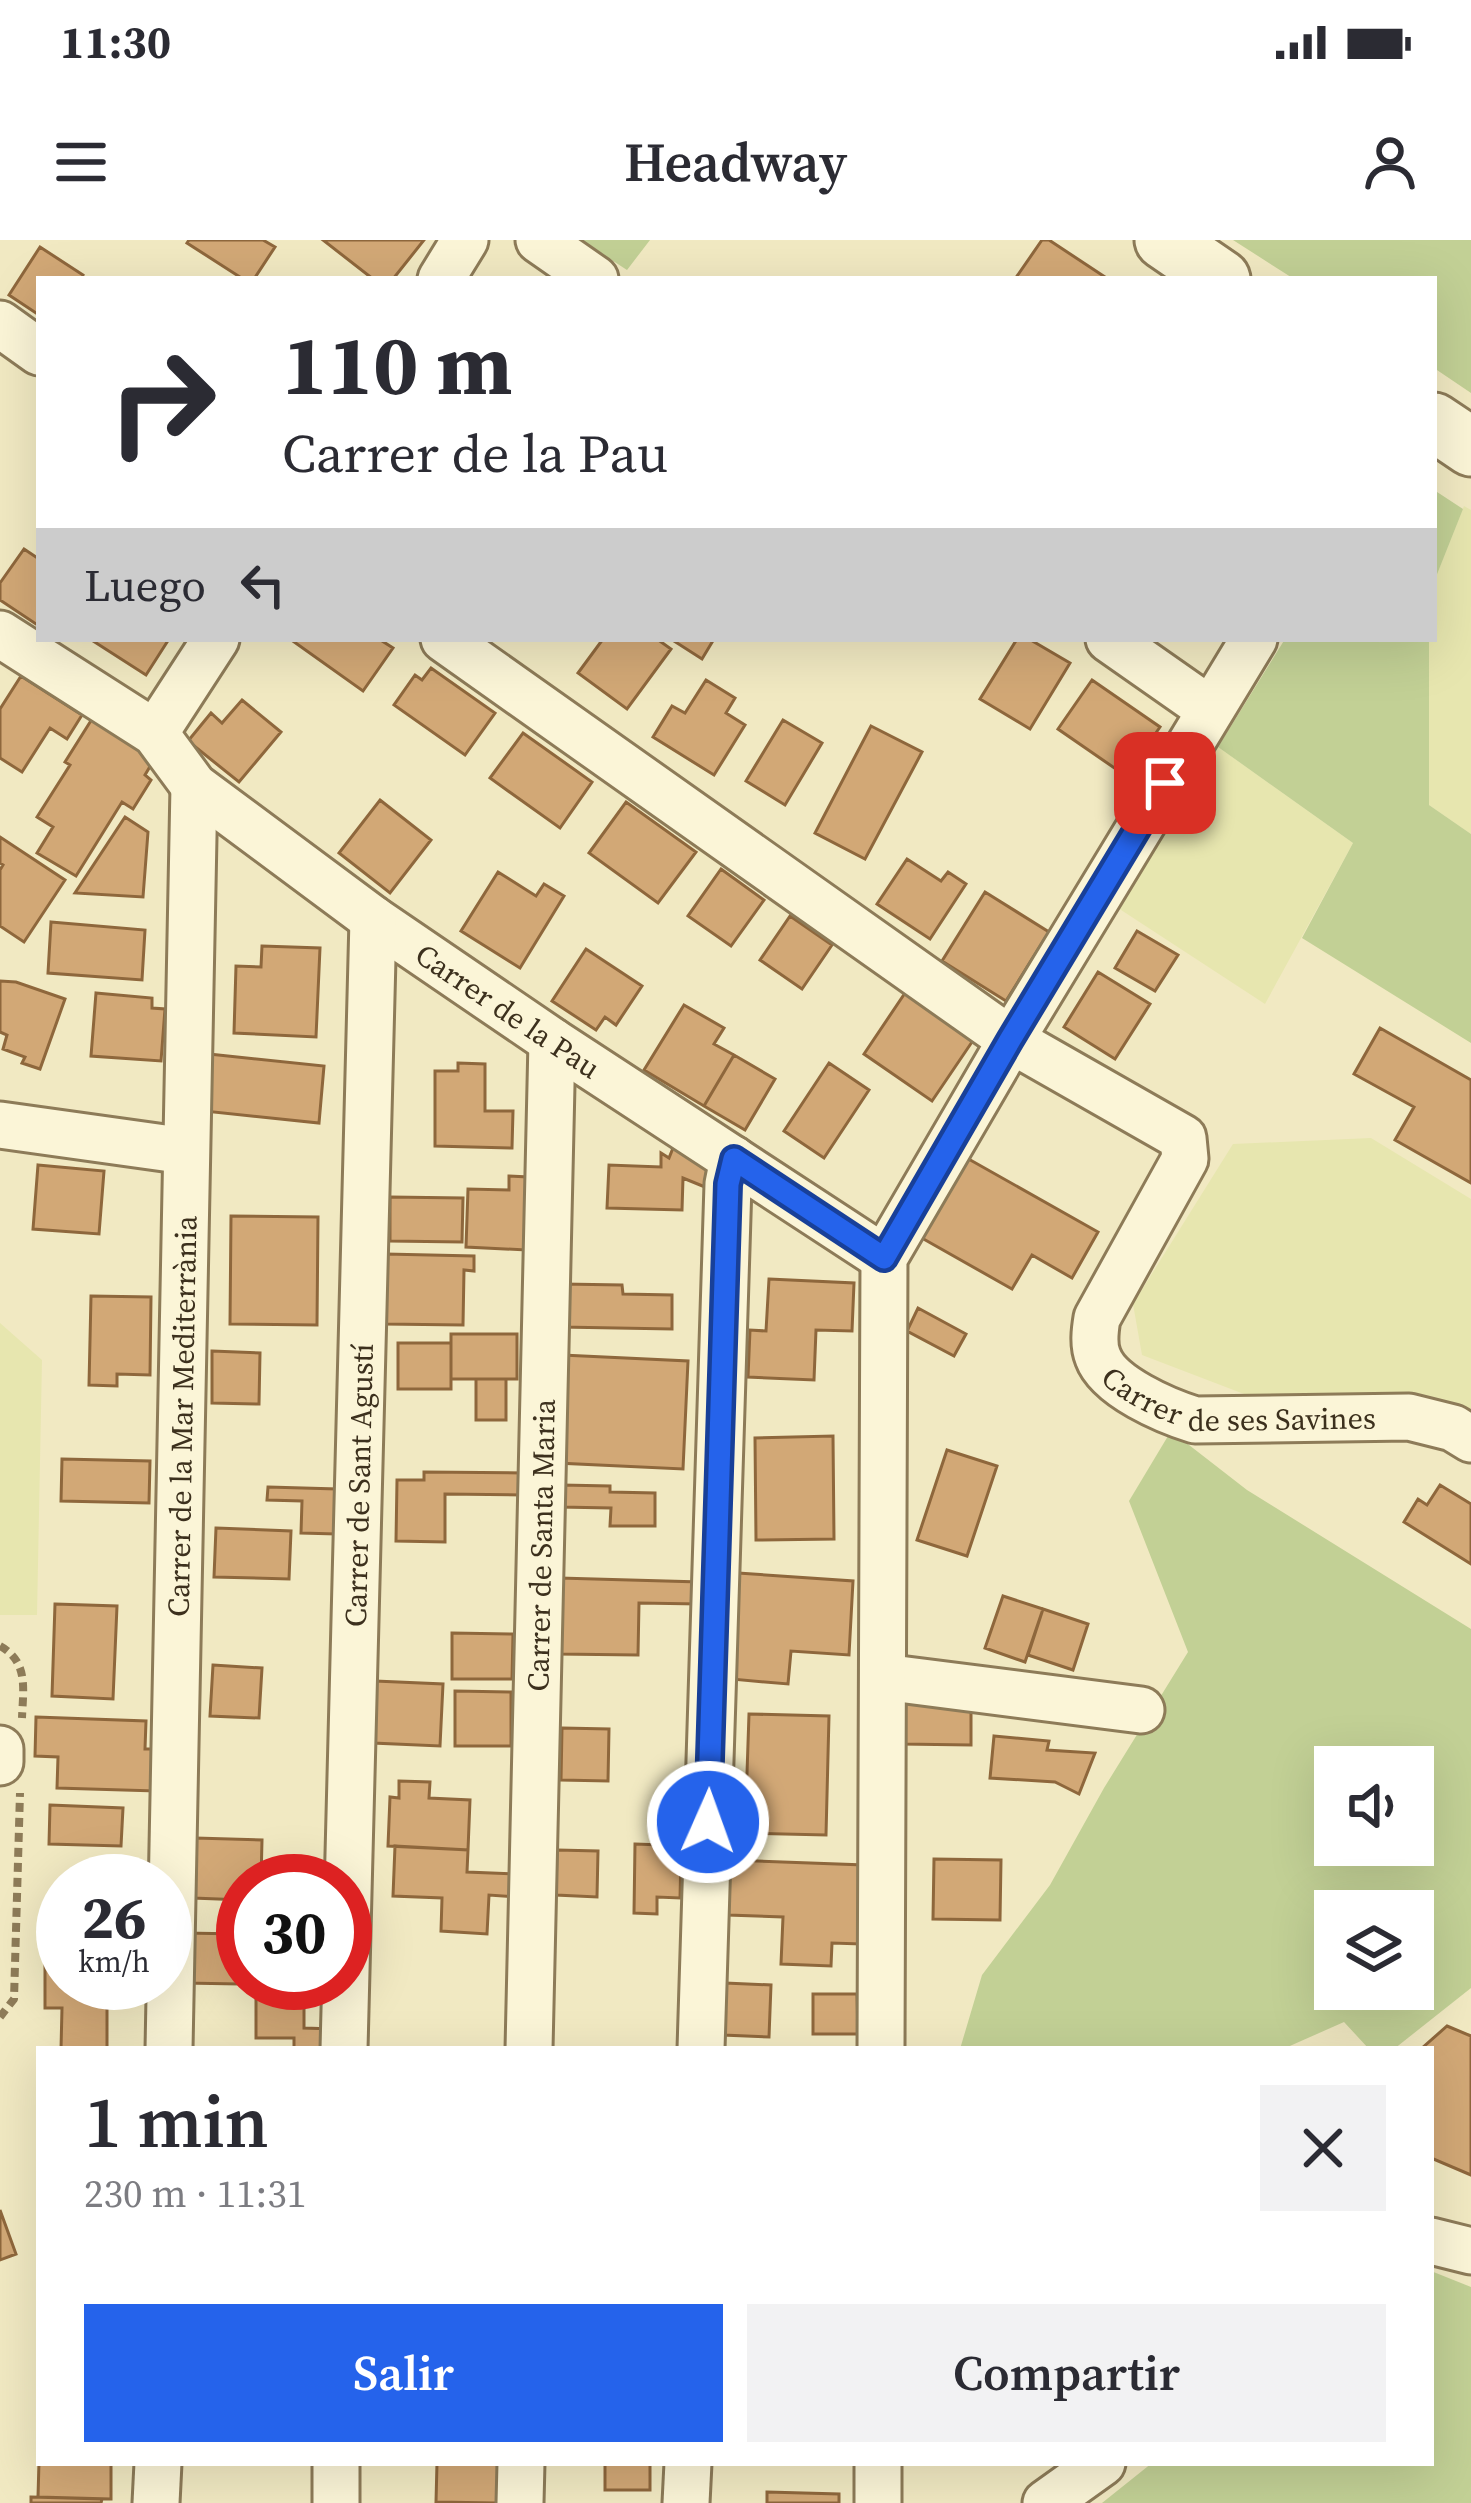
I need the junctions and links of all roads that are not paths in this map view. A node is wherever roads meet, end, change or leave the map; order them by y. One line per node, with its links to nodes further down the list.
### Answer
1 (464, 240): 4 (street)
2 (539, 240): 5 (street)
3 (1163, 240): 6 (street)
4 (443, 276)
5 (591, 276)
6 (1217, 276)
7 (0, 324): 8 (street)
8 (36, 350)
9 (1437, 424): 10 (street)
10 (1471, 447)
11 (0, 634): 17 (street)
12 (214, 642): 17 (street)
13 (448, 642): 20 (street)
14 (1113, 642): 16 (street)
15 (1251, 642): 16 (street)
16 (1209, 709): 20 (street)
17 (155, 734): 18 (street, Carrer de la Pau)
18 (194, 786): 19 (street, Carrer de la Pau); 23 (street, Carrer de la Mar Mediterrània)
19 (373, 920): 21 (street, Carrer de la Pau); 30 (street, Carrer de Sant Agustí)
20 (1010, 1040): 25 (street); 26 (street, Carrer de ses Savines)
21 (552, 1041): 24 (street, Carrer de la Pau); 31 (street, Carrer de Santa Maria)
22 (0, 1125): 23 (street)
23 (186, 1151): 29 (street, Carrer de la Mar Mediterrània)
24 (734, 1159): 25 (street, Carrer de la Pau); 32 (street)
25 (884, 1258): 27 (street)
26 (1471, 1439)
27 (883, 1677): 28 (street); 33 (street)
28 (1141, 1710)
29 (169, 2046)
30 (344, 2046)
31 (530, 2046)
32 (701, 2046)
33 (881, 2046)
34 (1434, 2242): 35 (street)
35 (1471, 2251)
36 (158, 2466): 42 (street)
37 (336, 2466): 43 (street)
38 (520, 2466): 44 (street)
39 (688, 2466): 45 (street)
40 (878, 2466): 46 (street)
41 (1098, 2466): 47 (street)
42 (157, 2503)
43 (337, 2503)
44 (520, 2503)
45 (686, 2503)
46 (878, 2503)
47 (1046, 2503)

